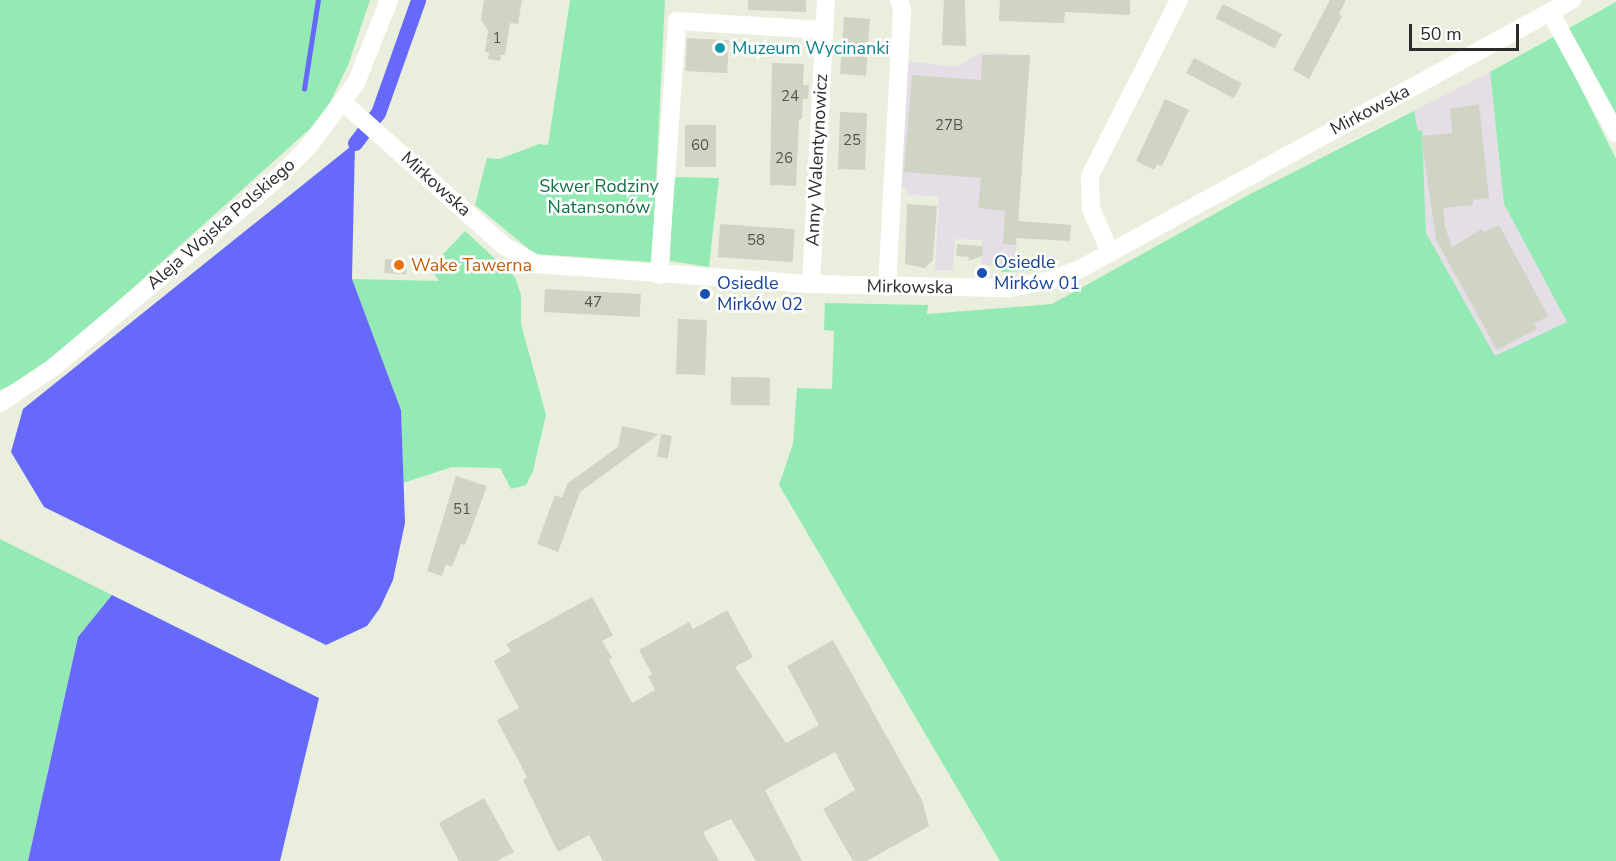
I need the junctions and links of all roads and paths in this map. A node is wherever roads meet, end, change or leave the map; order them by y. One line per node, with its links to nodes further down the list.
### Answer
1 (389, 0): 8 (street, Aleja Wojska Polskiego)
2 (826, 0): 7 (street, Anny Walentynowicz)
3 (899, 0): 13 (street)
4 (1179, 0): 10 (street)
5 (1572, 0): 6 (street, Mirkowska)
6 (1550, 12): 9 (street); 10 (street, Mirkowska)
7 (824, 30): 11 (street); 12 (street, Anny Walentynowicz)
8 (344, 103): 11 (street, Mirkowska); 14 (street, Aleja Wojska Polskiego)
9 (1616, 134)
10 (1110, 252): 13 (street, Mirkowska)
11 (659, 275): 12 (street, Mirkowska)
12 (811, 284): 13 (street, Mirkowska)
13 (887, 287)
14 (0, 403)

